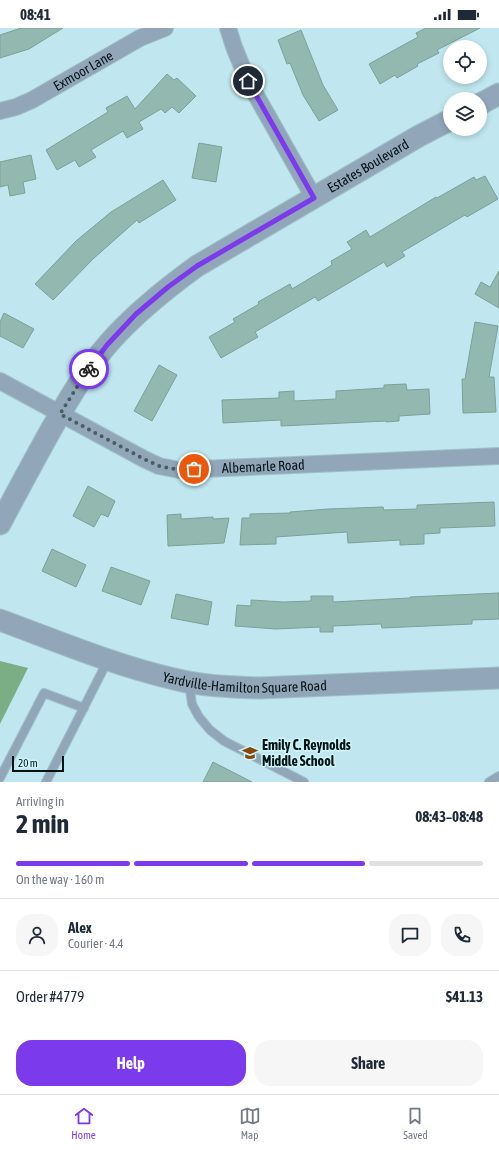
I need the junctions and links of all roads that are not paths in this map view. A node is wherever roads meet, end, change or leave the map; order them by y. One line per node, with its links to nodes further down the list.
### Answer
1 (165, 28): 5 (street, Exmoor Lane)
2 (228, 28): 7 (street)
3 (499, 94): 4 (street)
4 (487, 100)
5 (0, 111)
6 (443, 124): 7 (street, Estates Boulevard)
7 (314, 198): 9 (street, Estates Boulevard)
8 (0, 381): 9 (street, Albemarle Road)
9 (60, 414): 10 (street, Albemarle Road); 11 (street, Estates Boulevard)
10 (499, 456)
11 (0, 524)
12 (0, 620): 13 (street, Yardville-Hamilton Square Road)
13 (108, 660): 15 (street, Yardville-Hamilton Square Road); 16 (lane)
14 (499, 678): 15 (street, Yardville-Hamilton Square Road)
15 (189, 682): 20 (lane)
16 (84, 708): 18 (lane); 19 (lane)
17 (499, 776): 21 (lane)
18 (0, 778)
19 (46, 782)
20 (304, 782)
21 (489, 782)

